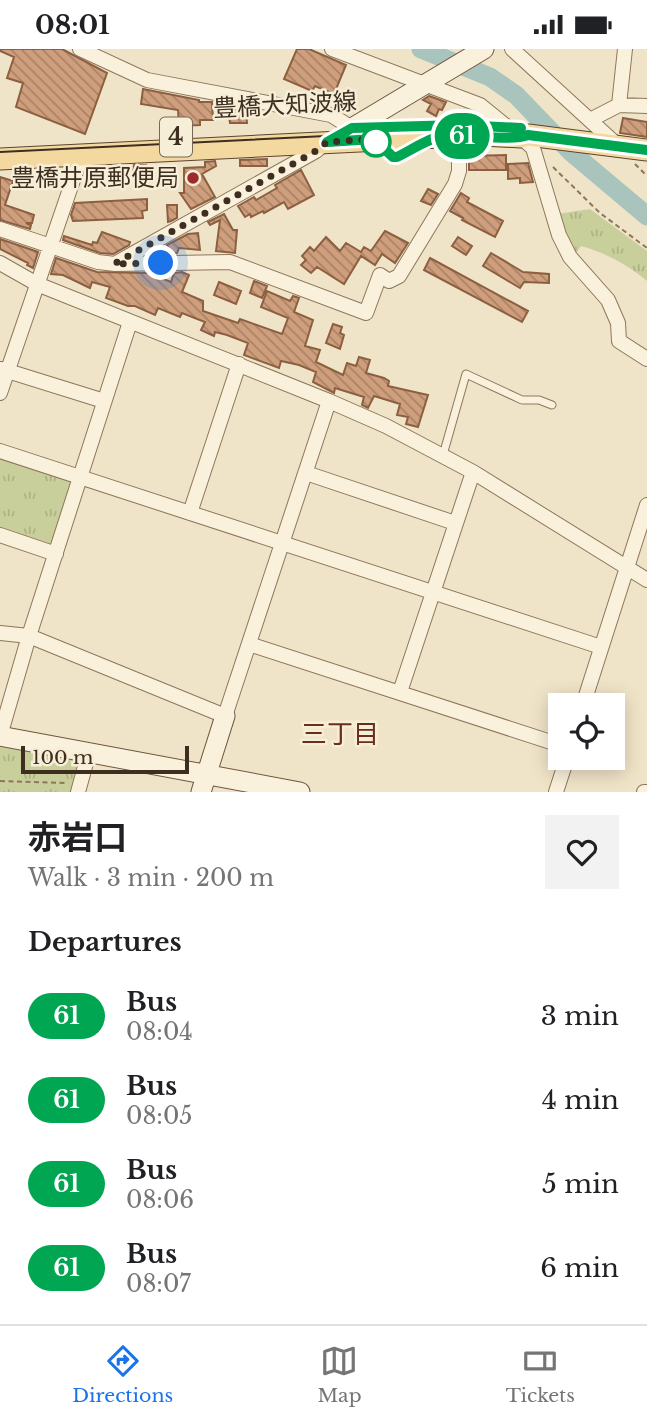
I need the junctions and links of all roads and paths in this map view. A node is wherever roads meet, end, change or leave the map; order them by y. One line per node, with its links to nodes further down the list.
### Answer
1 (80, 49): 10 (street)
2 (332, 49): 6 (street)
3 (484, 49): 6 (street)
4 (512, 49): 9 (street)
5 (625, 49): 7 (street)
6 (426, 83): 10 (street); 12 (street)
7 (619, 105): 8 (street); 9 (street)
8 (647, 106)
9 (590, 120): 14 (street)
10 (352, 128): 11 (main road, 豊橋大知波線 / 4); 13 (street); 15 (main road, 豊橋大知波線 / 4)
11 (452, 133): 12 (main road, 豊橋大知波線 / 4); 13 (main road, 豊橋大知波線 / 4); 25 (street)
12 (519, 133): 14 (main road, 豊橋大知波線 / 4); 28 (street)
13 (327, 142): 16 (main road, 豊橋大知波線 / 4); 25 (street)
14 (612, 145): 17 (main road, 豊橋大知波線 / 4)
15 (0, 146)
16 (82, 154): 18 (main road, 豊橋大知波線 / 4); 22 (street)
17 (640, 155): 20 (path)
18 (0, 159)
19 (552, 166): 23 (path)
20 (647, 176)
21 (0, 229): 22 (street)
22 (50, 245): 25 (street); 26 (street)
23 (647, 248)
24 (0, 263): 26 (street)
25 (114, 264)
26 (37, 284): 27 (street); 30 (street)
27 (130, 322): 29 (street); 32 (street)
28 (647, 359)
29 (239, 364): 33 (street); 41 (street)
30 (4, 370): 31 (street); 32 (street)
31 (0, 393)
32 (104, 401): 39 (street)
33 (329, 401): 36 (street); 38 (street)
34 (552, 405): 36 (lane)
35 (0, 451): 39 (street)
36 (443, 456): 37 (street)
37 (473, 472): 42 (street); 46 (street)
38 (306, 473): 42 (street); 44 (street)
39 (80, 479): 41 (street); 45 (street)
40 (647, 506): 46 (street)
41 (190, 513): 44 (street)
42 (455, 523): 48 (street)
43 (0, 535): 45 (street)
44 (282, 545): 48 (street); 51 (street)
45 (56, 554): 50 (street)
46 (626, 565): 47 (street); 52 (street)
47 (647, 580)
48 (432, 592): 52 (street); 53 (street)
49 (0, 633): 50 (street)
50 (29, 636): 55 (street); 56 (street)
51 (249, 644): 53 (street); 55 (street)
52 (601, 647): 54 (street)
53 (400, 692): 57 (street)
54 (587, 693)
55 (225, 716): 61 (street)
56 (0, 736): 58 (street)
57 (548, 741)
58 (89, 752): 61 (street); 62 (street)
59 (562, 770): 64 (street)
60 (0, 781): 62 (path)
61 (204, 783): 63 (street)
62 (79, 788)
63 (300, 792)
64 (556, 792)

